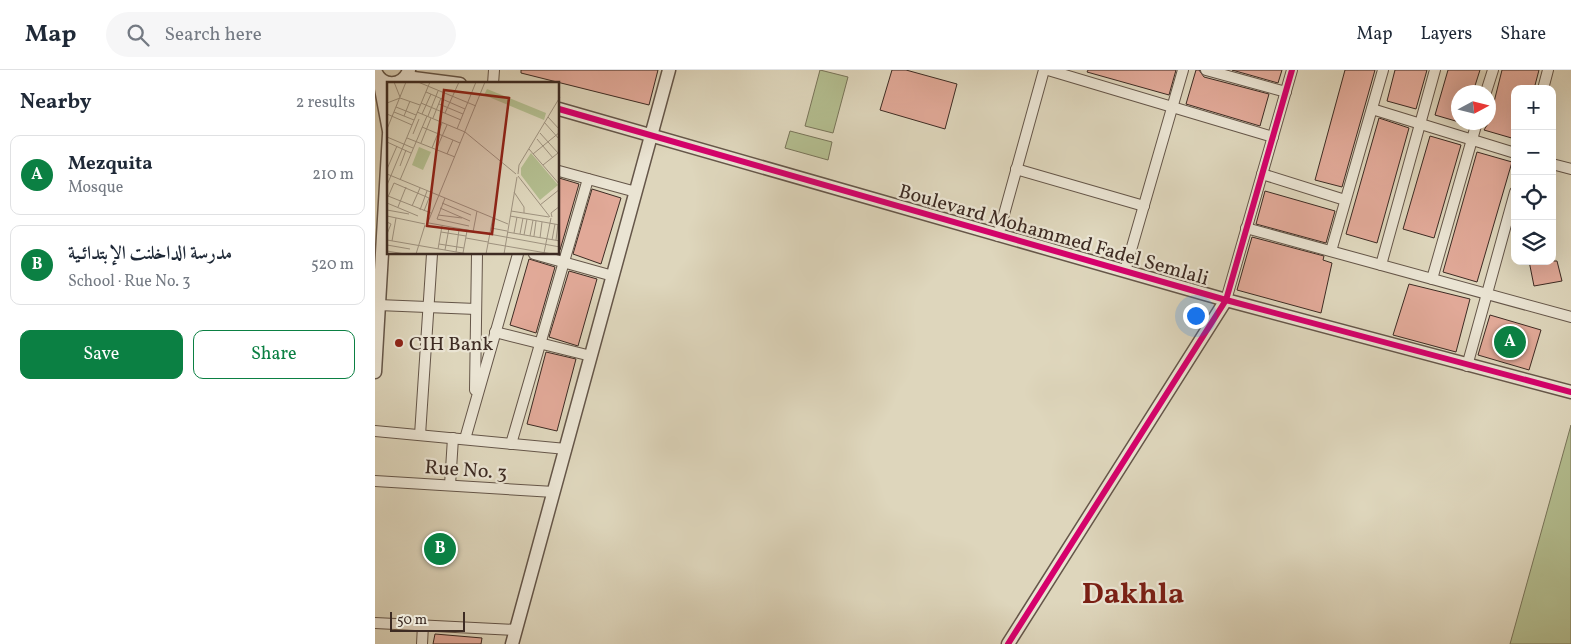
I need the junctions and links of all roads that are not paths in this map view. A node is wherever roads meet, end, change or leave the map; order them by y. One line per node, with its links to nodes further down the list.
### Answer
1 (428, 70): 17 (street)
2 (669, 70): 28 (street)
3 (1044, 70): 34 (street)
4 (1048, 70): 22 (street)
5 (1183, 70): 22 (street)
6 (1207, 70): 13 (street)
7 (1292, 70): 21 (street)
8 (1383, 70): 24 (street)
9 (1435, 70): 26 (street)
10 (1493, 70): 19 (street)
11 (1548, 70): 20 (street)
12 (376, 73): 18 (street); 25 (street)
13 (1232, 73): 21 (street)
14 (402, 78): 15 (street); 16 (street)
15 (390, 82)
16 (445, 82)
17 (454, 82)
18 (387, 83)
19 (1489, 85)
20 (1544, 85)
21 (1285, 92): 29 (street)
22 (1172, 107): 29 (street); 42 (street)
23 (560, 109): 28 (street, Boulevard Mohammed Fadel Semlali)
24 (1372, 109): 26 (street); 40 (street)
25 (387, 123)
26 (1420, 124): 30 (street); 53 (street)
27 (1475, 130): 30 (street)
28 (651, 135): 39 (street); 45 (street, Boulevard Mohammed Fadel Semlali)
29 (1273, 136): 37 (street)
30 (1472, 140): 32 (street); 56 (street)
31 (387, 148): 41 (street)
32 (1511, 153)
33 (1556, 165): 35 (street)
34 (1016, 169): 42 (street); 45 (street)
35 (1571, 169)
36 (560, 171): 38 (street)
37 (1262, 174): 40 (street); 44 (street)
38 (587, 179): 39 (street); 51 (street)
39 (635, 192): 55 (street)
40 (1345, 200): 46 (street)
41 (380, 204): 52 (street)
42 (1144, 206): 54 (street)
43 (1511, 207): 57 (street)
44 (1246, 228): 46 (street); 58 (street)
45 (998, 236): 54 (street, Boulevard Mohammed Fadel Semlali)
46 (1331, 251): 53 (street)
47 (432, 255): 60 (street)
48 (477, 255): 61 (street)
49 (518, 255): 63 (street)
50 (538, 255): 51 (street)
51 (563, 262): 55 (street); 64 (street)
52 (378, 265): 59 (street)
53 (1381, 265): 56 (street)
54 (1125, 271): 58 (street, Boulevard Mohammed Fadel Semlali)
55 (613, 276): 66 (street)
56 (1432, 279): 57 (street)
57 (1487, 294): 62 (street); 67 (street)
58 (1225, 300): 67 (street, Boulevard Mohammed Fadel Semlali); 85 (street)
59 (378, 304): 60 (street); 65 (street)
60 (428, 307): 61 (street); 72 (street)
61 (476, 309): 70 (street)
62 (1571, 317)
63 (495, 332): 64 (street); 70 (street)
64 (540, 343): 66 (street); 75 (street)
65 (375, 355): 68 (street)
66 (591, 356): 76 (street)
67 (1467, 366): 69 (street, Boulevard Mohammed Fadel Semlali)
68 (375, 372)
69 (1571, 392)
70 (475, 404): 74 (street)
71 (375, 431): 72 (street)
72 (419, 435): 73 (street)
73 (453, 438): 74 (street); 78 (street)
74 (465, 439): 75 (street)
75 (511, 444): 76 (street)
76 (565, 449): 79 (street)
77 (375, 480): 78 (street, Rue No. 3)
78 (450, 485): 79 (street, Rue No. 3)
79 (554, 492): 82 (street)
80 (375, 623): 81 (street)
81 (423, 625): 82 (street); 83 (street)
82 (516, 630): 84 (street)
83 (422, 644)
84 (512, 644)
85 (1008, 644)

